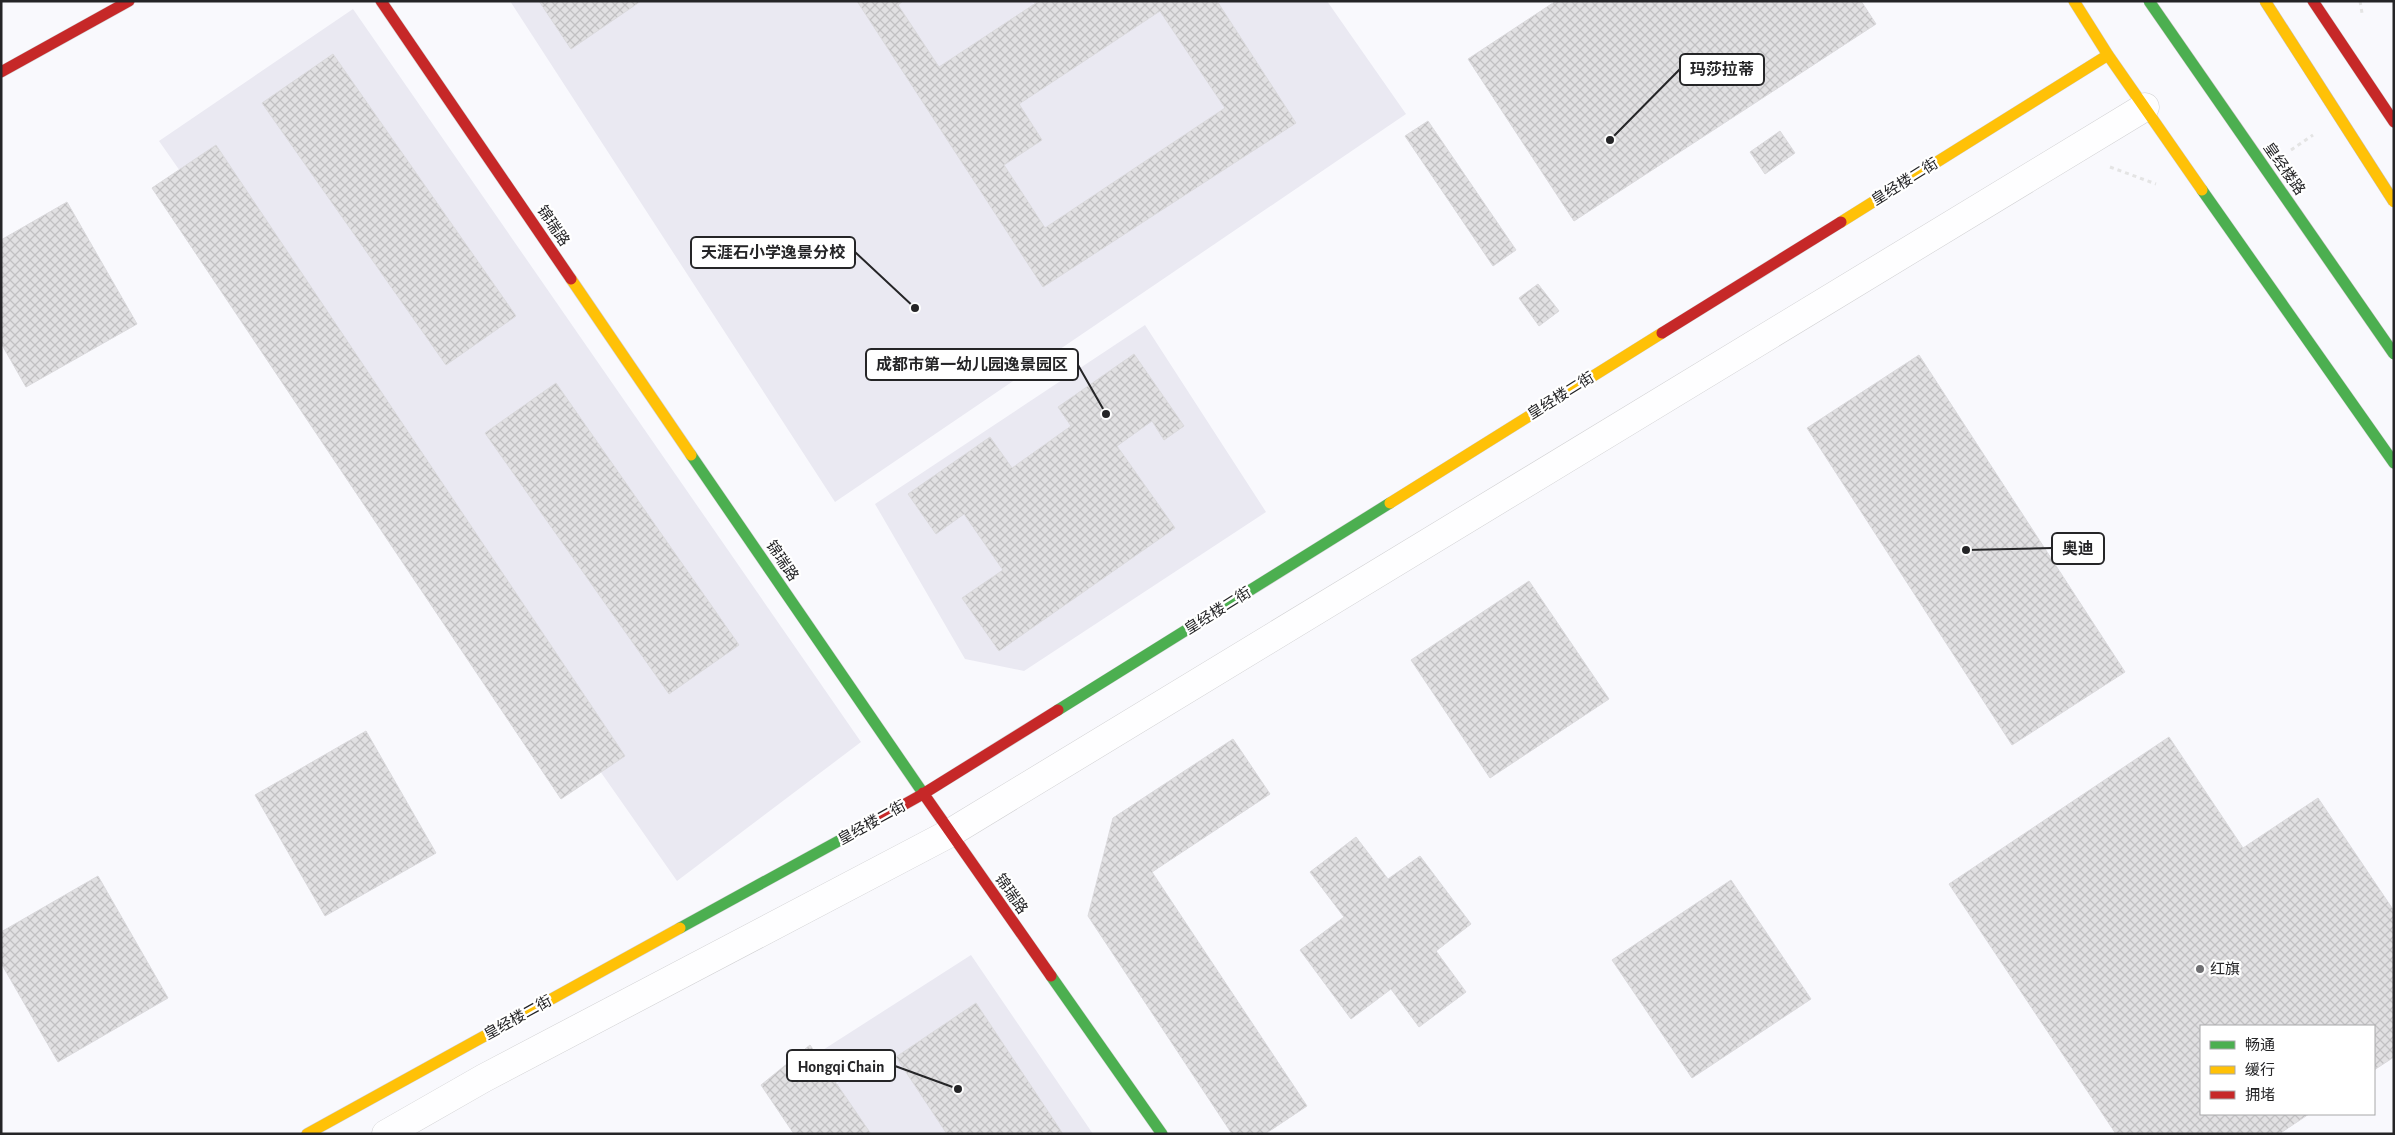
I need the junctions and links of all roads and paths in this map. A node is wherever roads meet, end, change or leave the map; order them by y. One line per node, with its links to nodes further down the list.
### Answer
1 (129, 1): 8 (main road)
2 (381, 1): 14 (main road, 锦瑞路)
3 (2074, 1): 7 (main road)
4 (2149, 1): 12 (main road, 皇经楼路, bridge)
5 (2265, 1): 11 (main road, bridge)
6 (2313, 1): 10 (main road)
7 (2108, 55): 9 (main road); 14 (main road, 皇经楼二街)
8 (1, 72)
9 (2145, 107): 13 (main road); 15 (street)
10 (2394, 122)
11 (2394, 202)
12 (2394, 354)
13 (2394, 463)
14 (923, 794): 15 (main road, 锦瑞路); 16 (main road, 皇经楼二街)
15 (950, 833): 17 (street); 18 (main road, 锦瑞路)
16 (307, 1134)
17 (386, 1134)
18 (1162, 1134)

